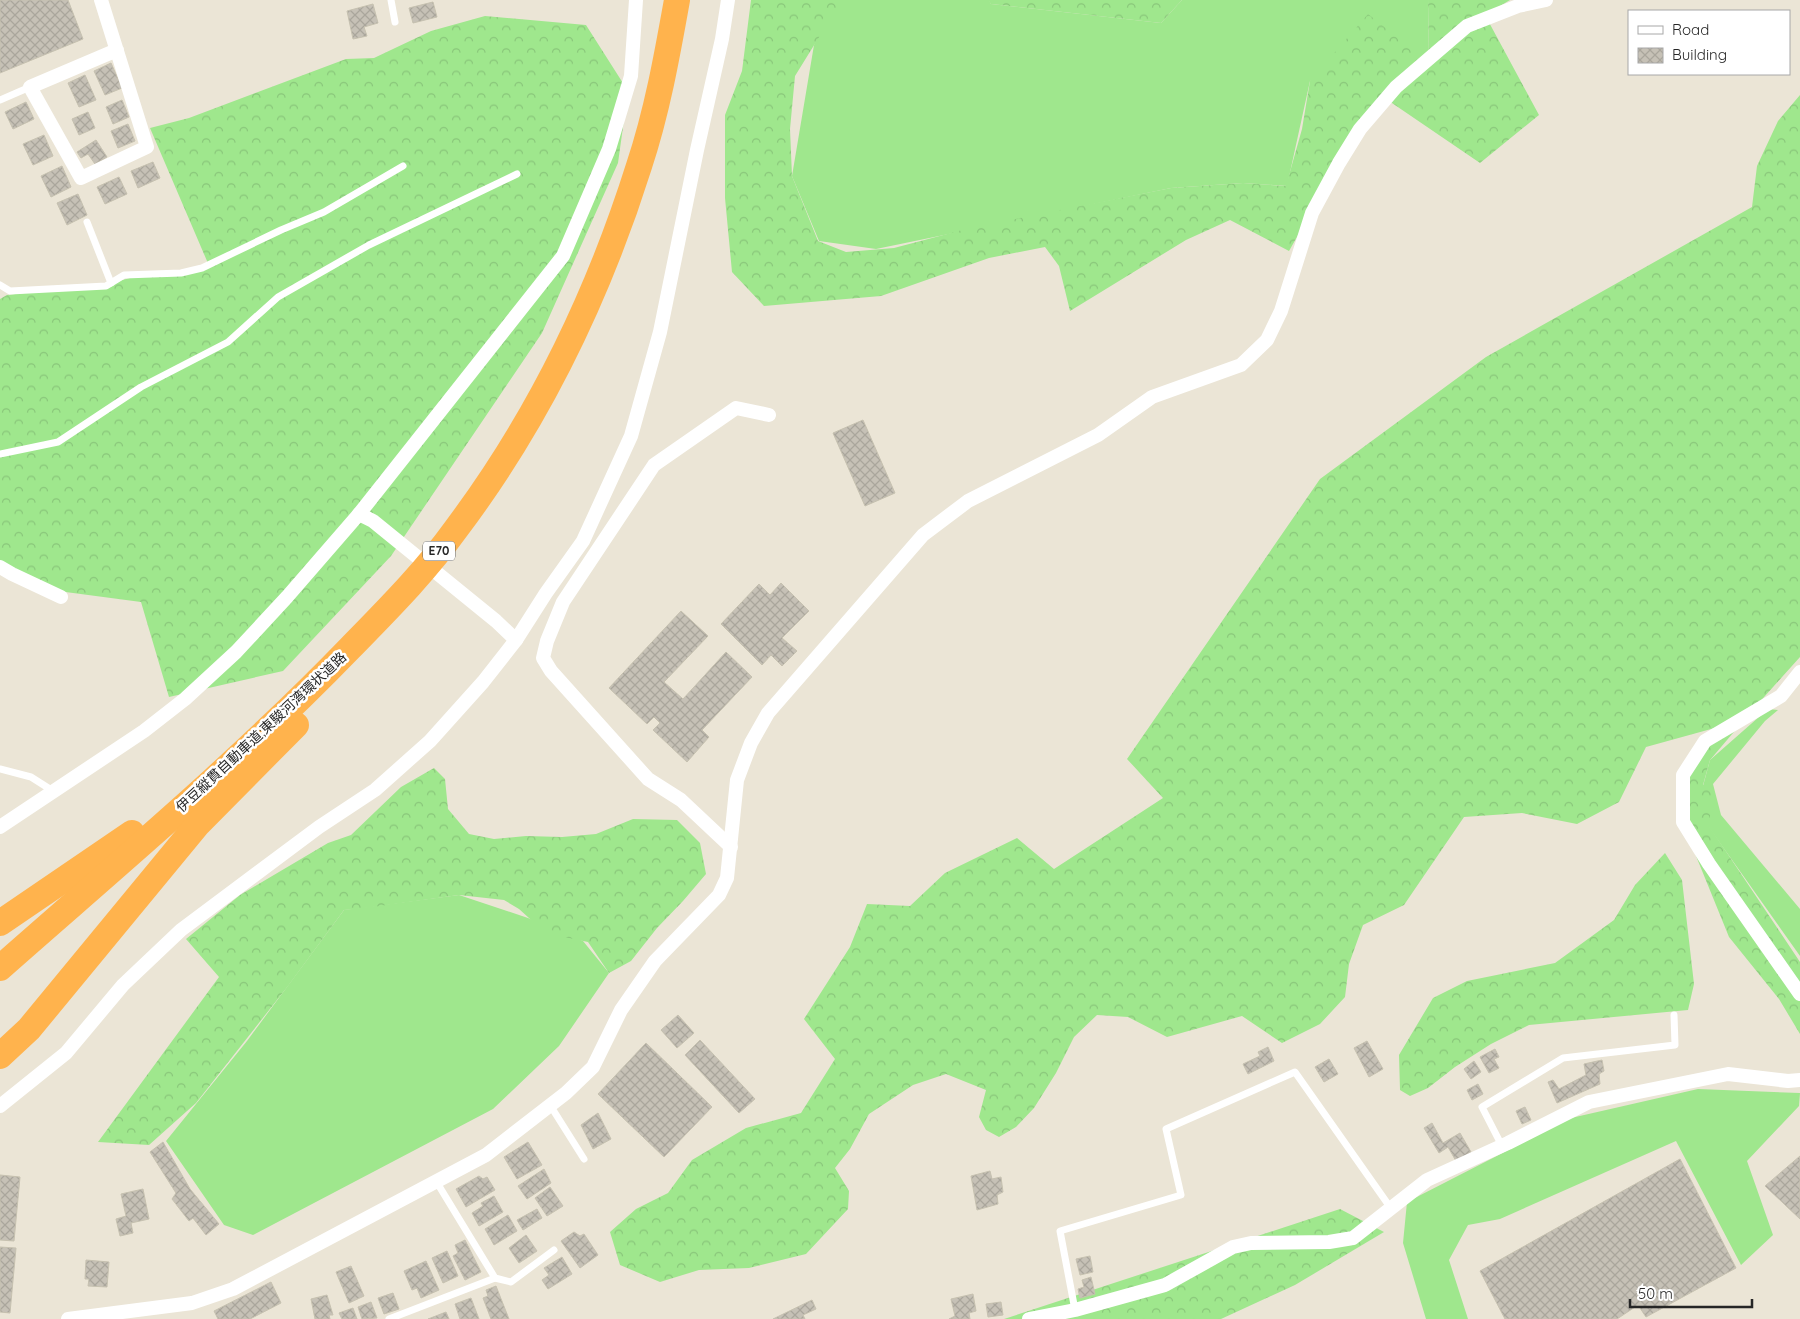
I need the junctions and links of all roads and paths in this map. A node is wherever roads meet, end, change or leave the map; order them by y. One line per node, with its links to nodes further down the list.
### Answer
1 (101, 0): 9 (street)
2 (390, 0): 8 (lane)
3 (636, 0): 19 (street)
4 (667, 0): 29 (highway, 伊豆縦貫自動車道;東駿河湾環状道路 / E70)
5 (677, 0): 21 (highway, 伊豆縦貫自動車道;東駿河湾環状道路 / E70)
6 (728, 0): 22 (street)
7 (1546, 0): 31 (street)
8 (395, 22)
9 (117, 50): 10 (street); 10 (street)
10 (30, 86): 11 (lane)
11 (0, 100)
12 (403, 166): 15 (lane)
13 (516, 174): 18 (lane)
14 (87, 222): 15 (lane)
15 (112, 282): 16 (lane)
16 (0, 285)
17 (769, 415): 24 (street)
18 (0, 454)
19 (359, 514): 25 (street); 28 (street)
20 (0, 567): 23 (street)
21 (412, 584): 34 (highway, 伊豆縦貫自動車道;東駿河湾環状道路 / E70); 37 (highway)
22 (546, 592): 24 (street); 25 (street)
23 (62, 596)
24 (563, 602): 31 (street)
25 (516, 640): 40 (street)
26 (1800, 672): 35 (street)
27 (0, 769): 28 (lane)
28 (53, 791): 30 (street)
29 (144, 825): 32 (highway); 33 (highway, 伊豆縦貫自動車道;東駿河湾環状道路 / E70)
30 (0, 827)
31 (731, 847): 39 (street)
32 (0, 923)
33 (0, 954)
34 (0, 968)
35 (1800, 994)
36 (1674, 1015): 41 (lane)
37 (0, 1056)
38 (1800, 1080): 41 (street)
39 (550, 1105): 42 (lane); 43 (street)
40 (0, 1106)
41 (1502, 1146): 44 (street)
42 (584, 1159)
43 (436, 1181): 46 (lane); 49 (street)
44 (1390, 1207): 47 (street); 47 (lane)
45 (554, 1250): 46 (lane)
46 (495, 1278): 48 (lane)
47 (1075, 1310): 51 (street)
48 (406, 1316): 50 (lane)
49 (68, 1319)
50 (389, 1319)
51 (1029, 1319)

